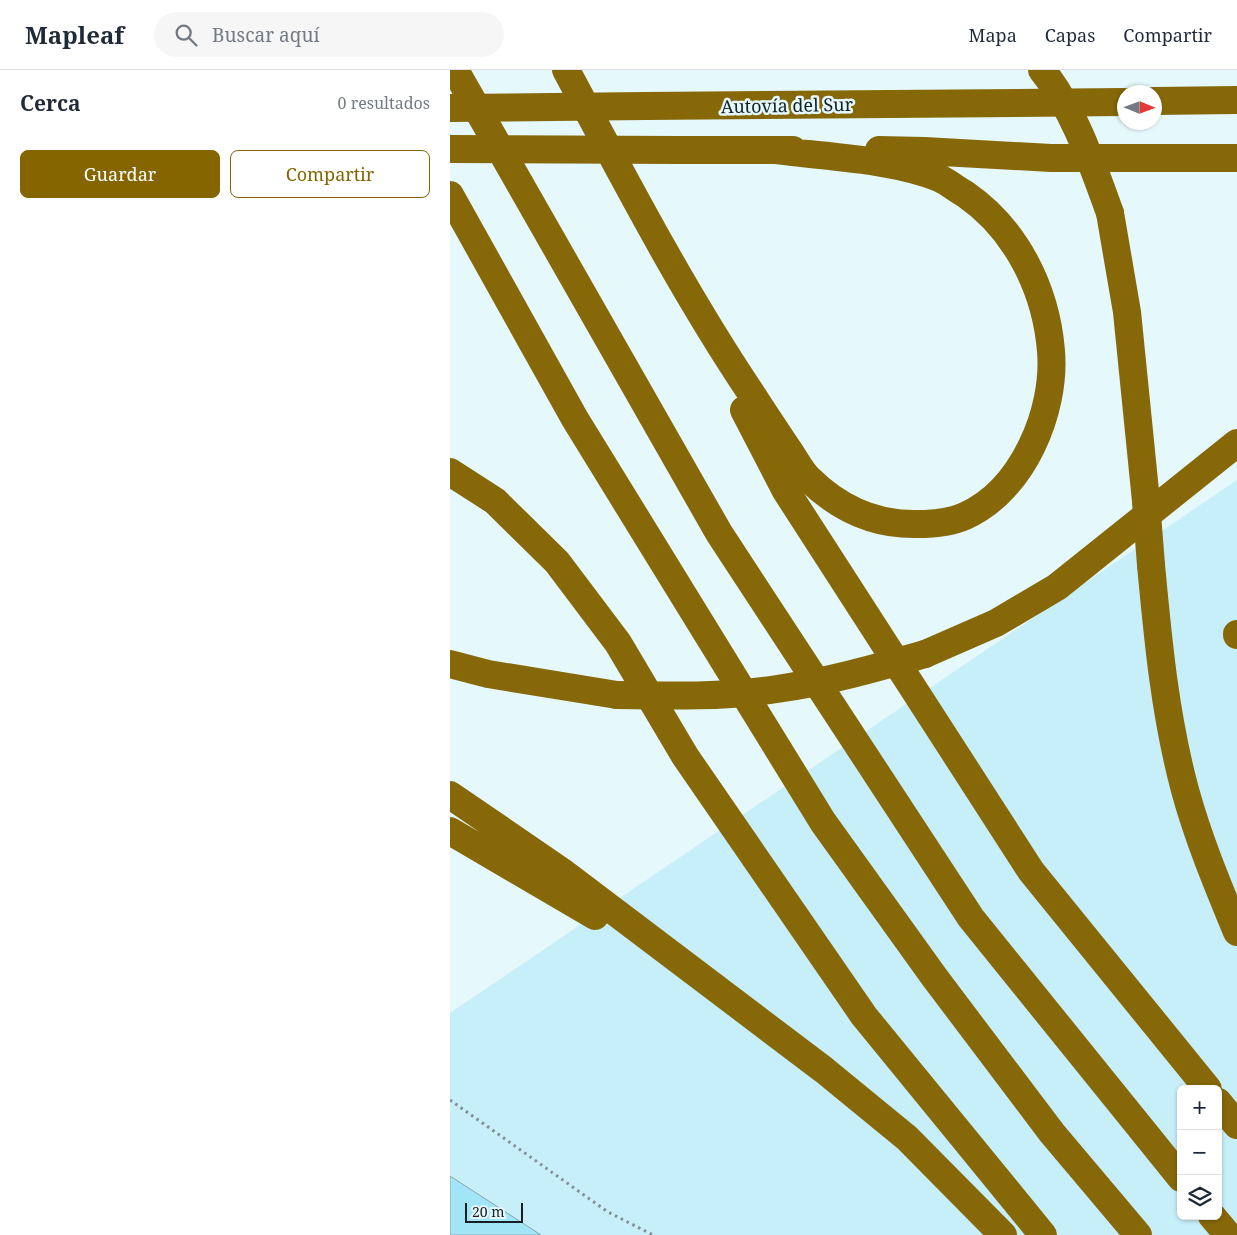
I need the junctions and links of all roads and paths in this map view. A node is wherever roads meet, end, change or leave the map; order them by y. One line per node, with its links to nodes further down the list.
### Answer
1 (455, 70): 24 (highway)
2 (566, 70): 11 (highway)
3 (1042, 70): 18 (highway, bridge)
4 (1237, 100): 5 (highway)
5 (1162, 101)
6 (1117, 102): 7 (highway, Autovía del Sur, bridge)
7 (450, 108)
8 (450, 149): 9 (highway, bridge)
9 (775, 150): 10 (highway); 11 (highway)
10 (1237, 158)
11 (624, 178): 20 (highway)
12 (450, 195): 29 (highway)
13 (1237, 443): 15 (highway, bridge)
14 (450, 472): 28 (highway)
15 (450, 664)
16 (450, 795): 19 (highway)
17 (450, 831): 19 (highway)
18 (1237, 932)
19 (706, 982): 27 (highway)
20 (1205, 1085)
21 (450, 1100): 26 (path)
22 (1222, 1107): 23 (highway)
23 (1237, 1125)
24 (1179, 1175)
25 (1215, 1220): 30 (highway)
26 (653, 1235)
27 (1003, 1235)
28 (1043, 1235)
29 (1138, 1235)
30 (1228, 1235)

